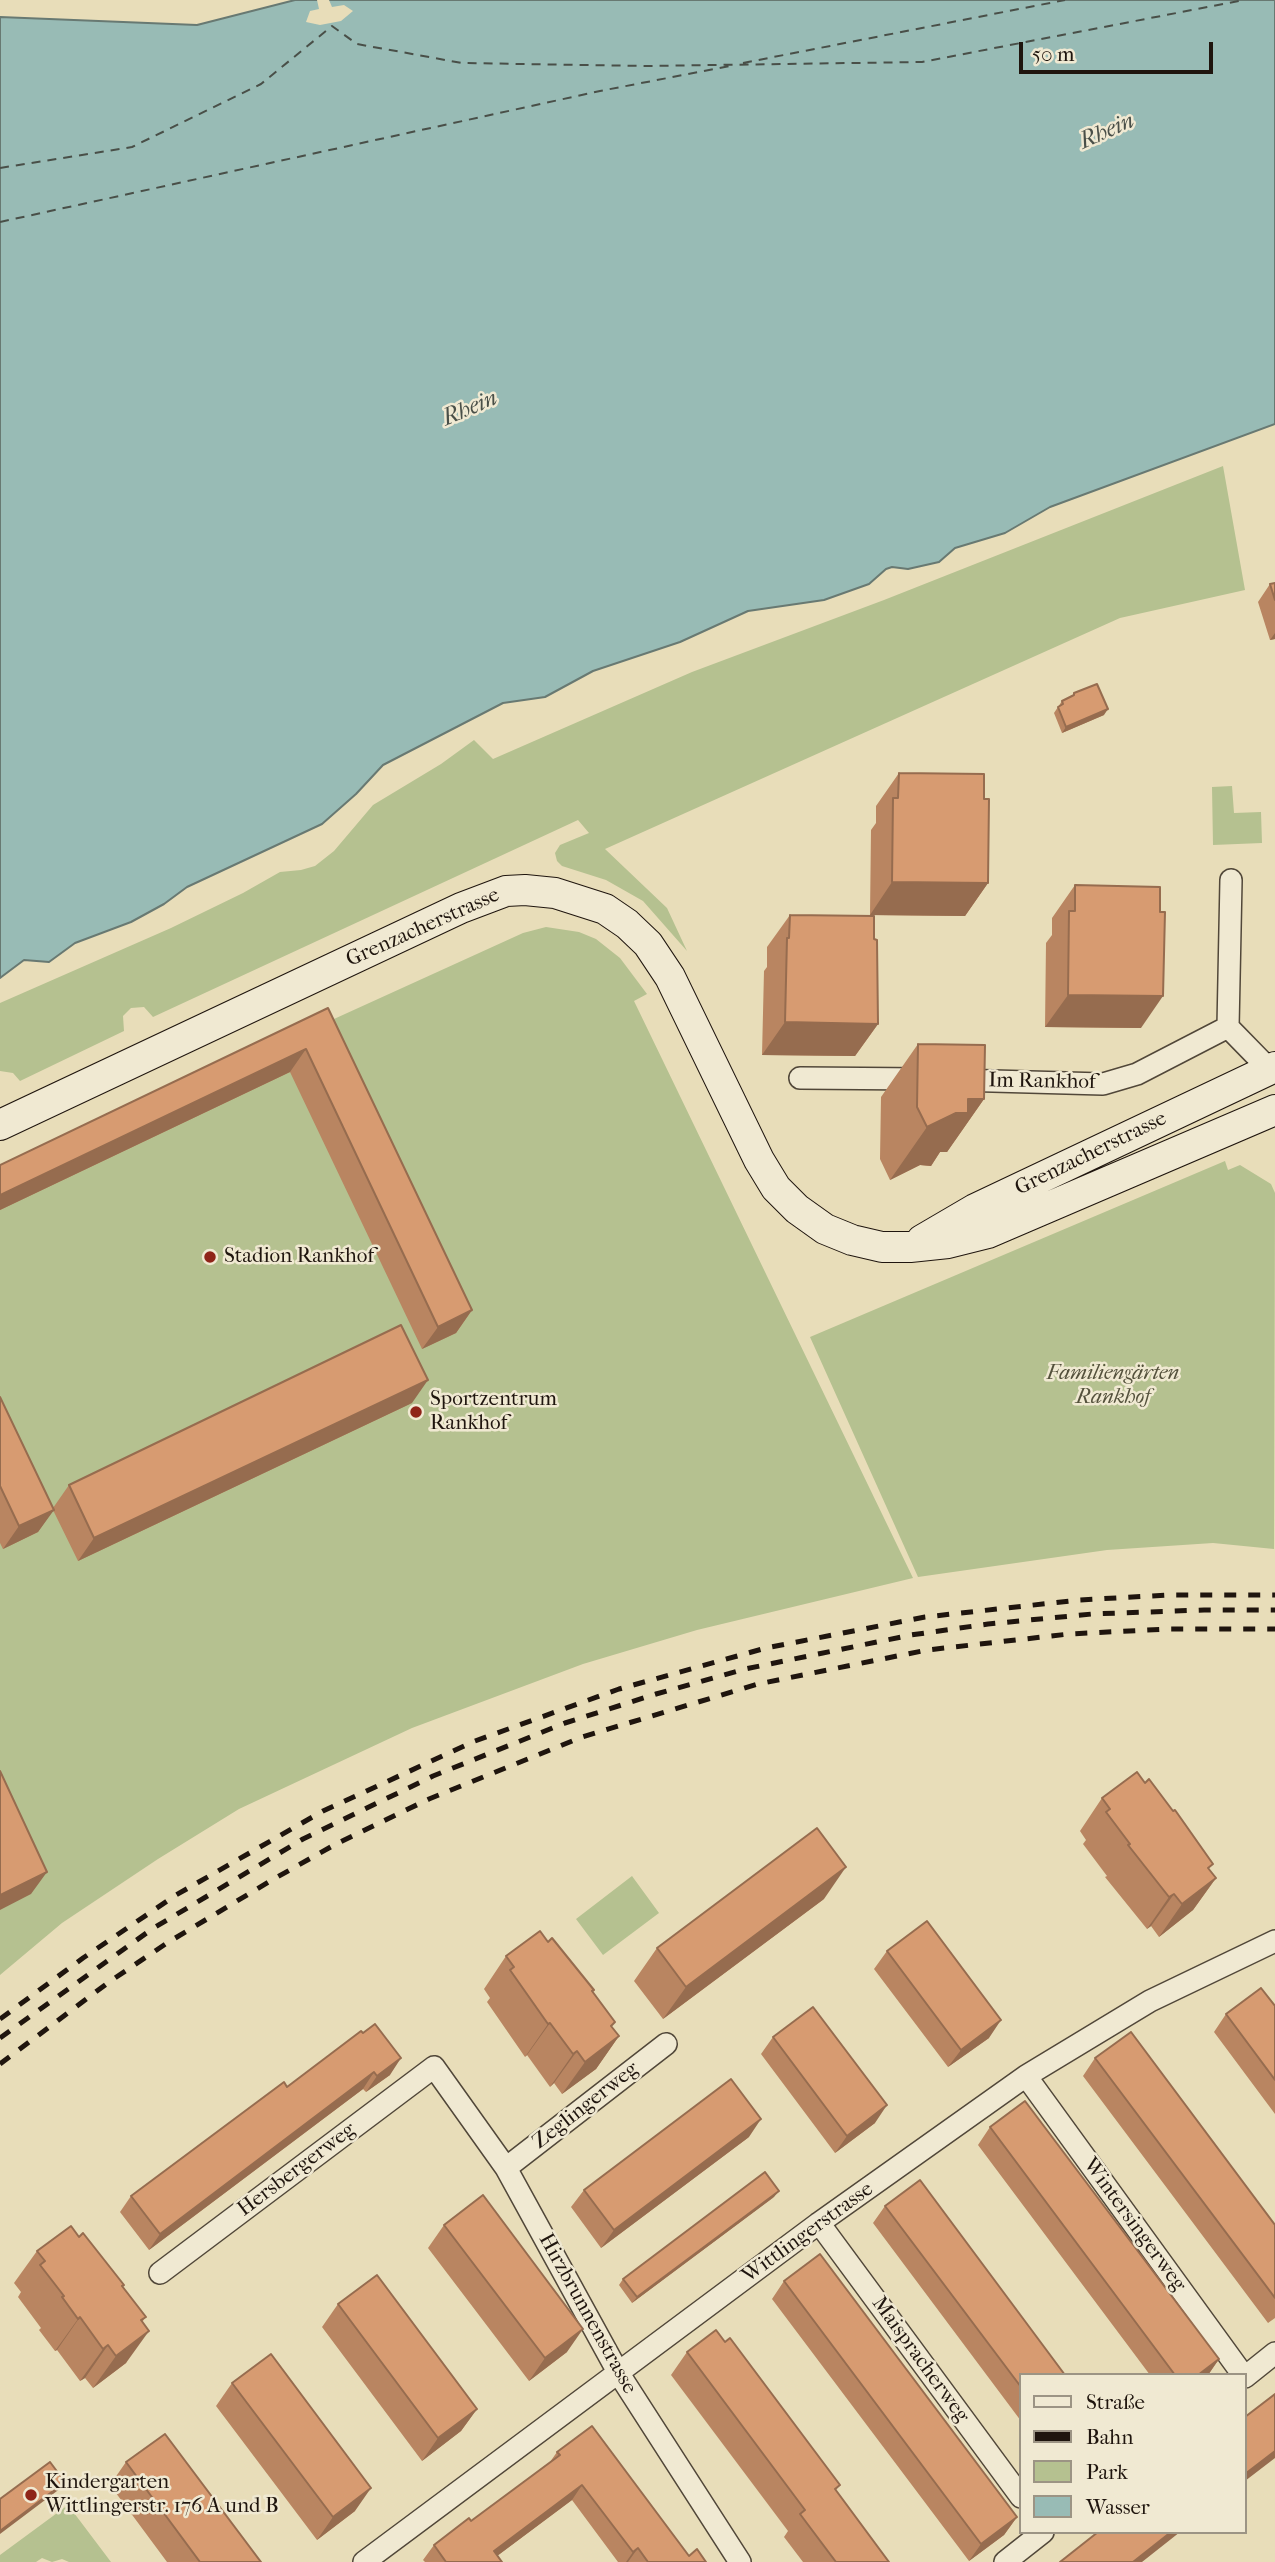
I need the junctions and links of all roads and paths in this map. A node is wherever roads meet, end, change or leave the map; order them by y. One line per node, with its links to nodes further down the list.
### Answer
1 (1231, 880): 2 (street)
2 (1228, 1027): 3 (street); 4 (street, Im Rankhof)
3 (1273, 1070): 7 (main road, Grenzacherstrasse)
4 (800, 1077)
5 (1275, 1110): 7 (main road, Grenzacherstrasse)
6 (0, 1125): 7 (main road, Grenzacherstrasse)
7 (910, 1247)
8 (1275, 1941): 11 (street, Wittlingerstrasse)
9 (666, 2044): 12 (street, Zeglingerweg)
10 (434, 2067): 12 (street, Hirzbrunnenstrasse); 14 (street, Hersbergerweg)
11 (1026, 2076): 13 (street, Wittlingerstrasse); 16 (street, Wintersingerweg)
12 (506, 2168): 17 (street, Hirzbrunnenstrasse)
13 (819, 2223): 17 (street, Wittlingerstrasse); 19 (street, Maispracherweg)
14 (160, 2273)
15 (1275, 2353): 18 (street)
16 (1242, 2373)
17 (619, 2374): 21 (street, Wittlingerstrasse); 22 (street, Hirzbrunnenstrasse)
18 (1247, 2374)
19 (1020, 2496)
20 (1040, 2534): 23 (street)
21 (366, 2562)
22 (740, 2562)
23 (1005, 2562)

